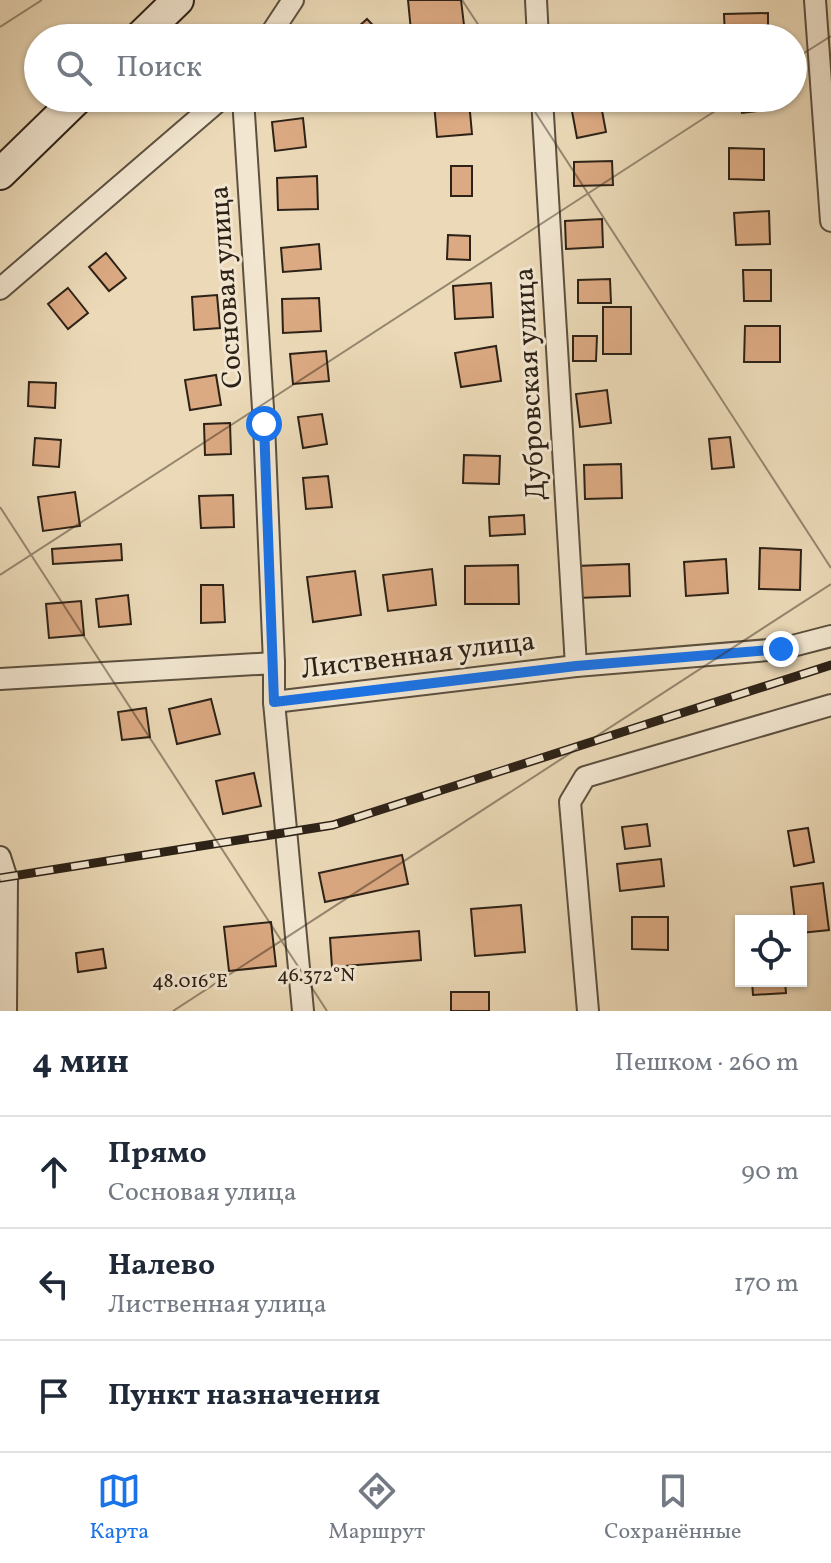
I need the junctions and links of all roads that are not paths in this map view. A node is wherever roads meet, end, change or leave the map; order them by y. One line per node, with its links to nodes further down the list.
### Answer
1 (178, 0): 5 (main road)
2 (293, 0): 6 (street)
3 (536, 0): 7 (street)
4 (815, 0): 13 (street)
5 (153, 24)
6 (277, 24)
7 (537, 24)
8 (64, 112): 12 (main road)
9 (206, 112): 14 (street)
10 (244, 112): 16 (street, Сосновая улица)
11 (543, 112): 17 (street, Дубровская улица)
12 (0, 174)
13 (831, 221)
14 (0, 289)
15 (831, 636): 17 (street, Лиственная улица)
16 (274, 663): 18 (street, Лиственная улица); 19 (street, Лиственная улица)
17 (576, 666): 19 (street, Лиственная улица)
18 (0, 679)
19 (274, 702): 23 (street)
20 (831, 705): 24 (street)
21 (0, 857): 22 (street)
22 (6, 1011)
23 (303, 1011)
24 (588, 1011)

